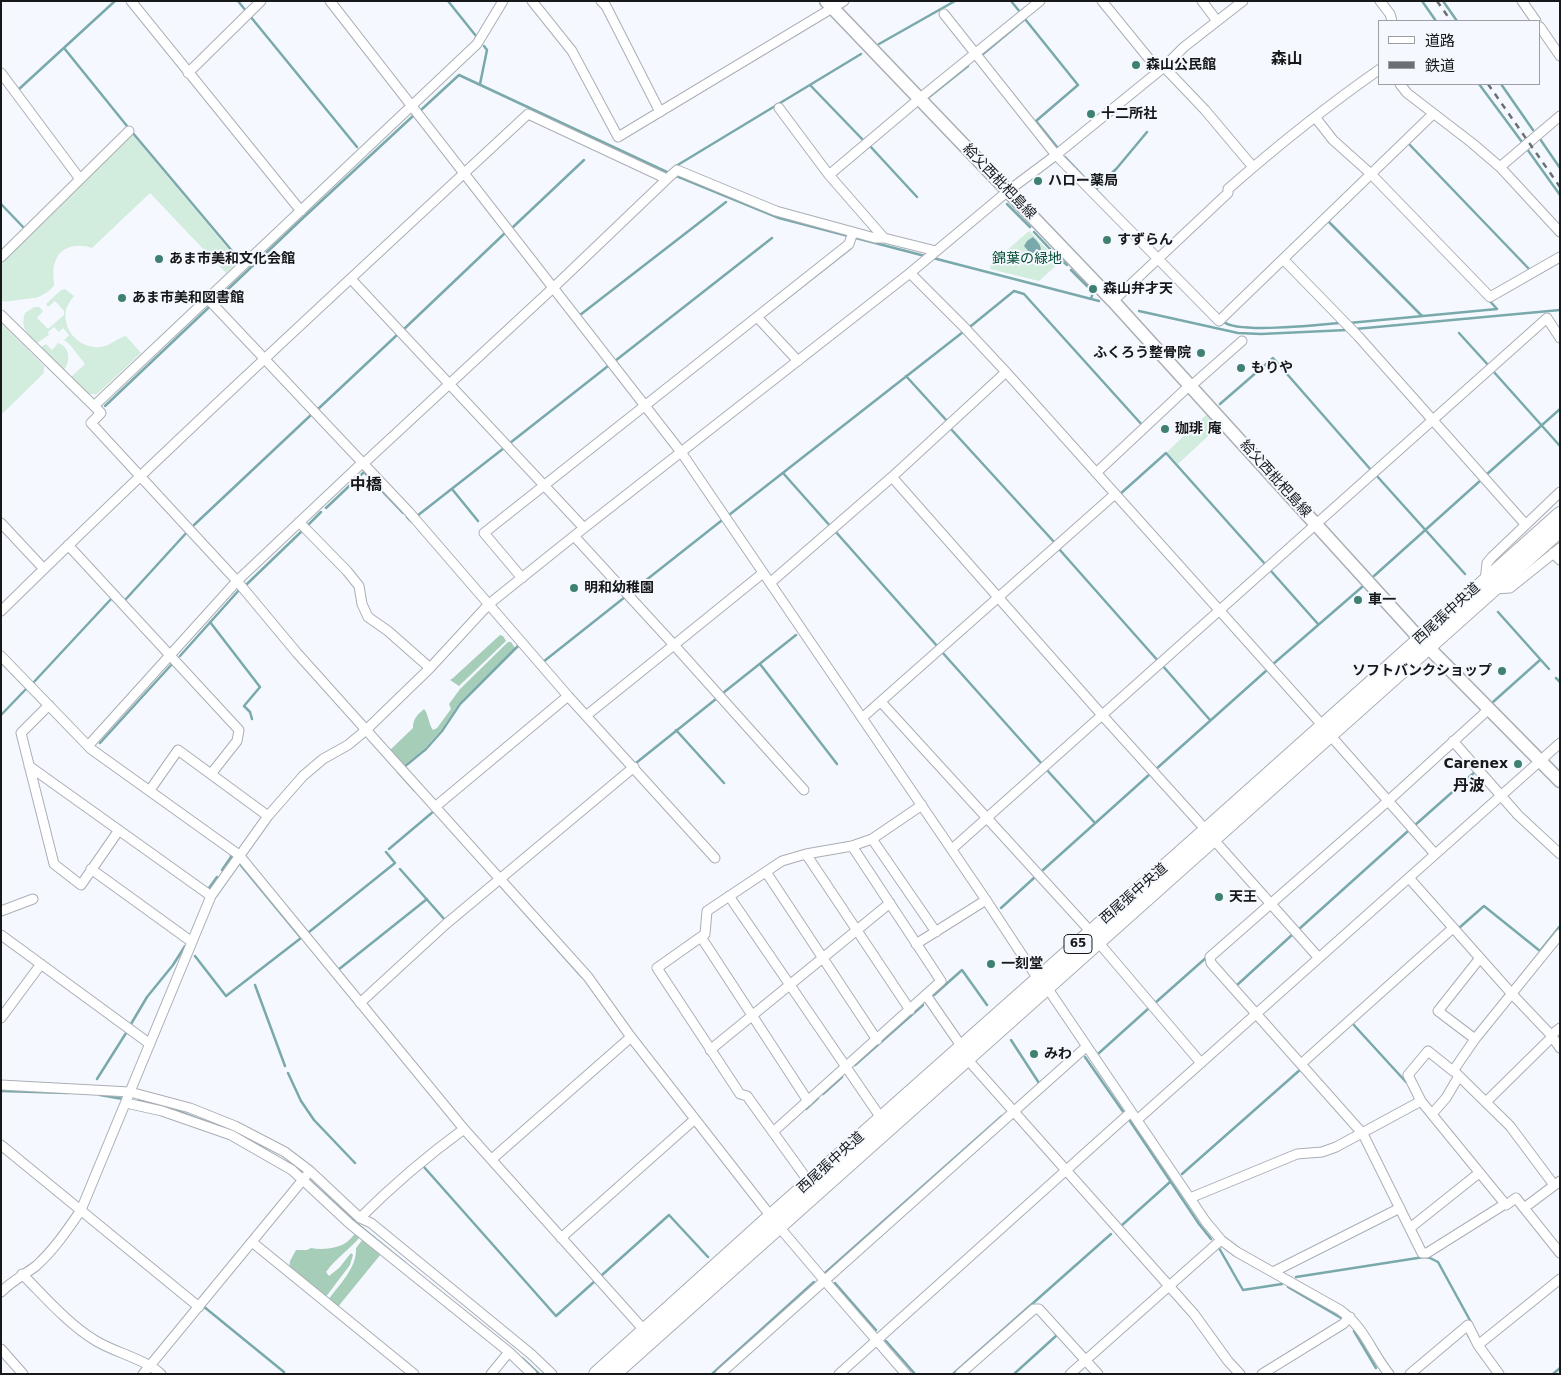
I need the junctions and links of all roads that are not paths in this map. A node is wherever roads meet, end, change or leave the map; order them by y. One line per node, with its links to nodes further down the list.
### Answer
1 (131, 1): 24 (street)
2 (261, 1): 24 (street)
3 (330, 1): 27 (street)
4 (503, 1): 27 (street)
5 (532, 1): 34 (street)
6 (601, 1): 29 (street)
7 (1040, 1): 19 (street)
8 (1102, 1): 21 (street)
9 (1202, 1): 17 (street)
10 (1243, 1): 17 (street)
11 (1380, 1): 15 (street)
12 (1522, 1): 16 (street)
13 (834, 3): 26 (main road, 給父西枇杷島線); 29 (street)
14 (944, 14): 19 (street)
15 (1392, 20)
16 (1535, 20)
17 (1218, 21): 21 (street)
18 (1541, 28): 20 (street)
19 (975, 53): 26 (street); 35 (street)
20 (1560, 56)
21 (1161, 69): 35 (street); 36 (street)
22 (1378, 70): 32 (street)
23 (1, 73): 42 (street)
24 (188, 73): 44 (street)
25 (1401, 85): 30 (street)
26 (919, 99): 39 (street); 43 (main road, 給父西枇杷島線)
27 (412, 106): 38 (street); 44 (street)
28 (779, 108): 39 (street)
29 (660, 112): 34 (street)
30 (1434, 114): 37 (street); 40 (street)
31 (1560, 116): 37 (street)
32 (1315, 117): 36 (street); 40 (street)
33 (129, 131): 42 (street)
34 (613, 144): 38 (street); 41 (street)
35 (1056, 156): 43 (street); 52 (street)
36 (1253, 166): 52 (street)
37 (1500, 167): 45 (street)
38 (464, 173): 54 (street); 55 (street)
39 (829, 174): 47 (street)
40 (1371, 174): 50 (street); 51 (street)
41 (668, 178): 46 (street); 55 (street)
42 (80, 179): 49 (street)
43 (1008, 191): 48 (street); 56 (main road, 給父西枇杷島線)
44 (301, 211): 57 (street)
45 (1560, 232)
46 (852, 236): 47 (street); 59 (street)
47 (884, 238): 48 (street)
48 (935, 252): 53 (street)
49 (1, 257)
50 (1560, 258)
51 (1283, 259): 52 (street); 69 (street)
52 (1158, 260): 56 (street)
53 (910, 273): 63 (street); 64 (street)
54 (351, 279): 62 (street); 65 (street)
55 (553, 288): 65 (street); 68 (street)
56 (1113, 301): 66 (main road, 給父西枇杷島線)
57 (212, 303): 62 (street); 67 (street)
58 (1, 315): 67 (street)
59 (757, 317): 63 (street); 68 (street)
60 (1560, 338): 69 (street)
61 (1242, 341): 66 (street)
62 (265, 359): 71 (street); 73 (street)
63 (798, 361): 70 (street)
64 (1006, 372): 72 (street); 74 (street)
65 (449, 384): 71 (street); 75 (street)
66 (1191, 386): 72 (street); 81 (main road, 給父西枇杷島線)
67 (94, 406): 73 (street)
68 (644, 406): 70 (street); 75 (street)
69 (1432, 420): 81 (street); 82 (street)
70 (681, 452): 83 (street); 90 (street)
71 (362, 463): 79 (street); 96 (street)
72 (1096, 473): 77 (street)
73 (141, 477): 86 (street); 92 (street)
74 (892, 477): 93 (street); 95 (street)
75 (544, 485): 83 (street); 91 (street)
76 (1560, 492): 82 (street)
77 (1115, 494): 95 (street); 97 (street)
78 (1560, 514): 94 (main road, 西尾張中央道 / 65)
79 (299, 522): 92 (street); 103 (street)
80 (1, 523): 89 (street)
81 (1316, 524): 97 (street); 99 (main road, 給父西枇杷島線)
82 (1526, 525): 94 (street)
83 (584, 528): 85 (street)
84 (1560, 530): 94 (main road, 西尾張中央道 / 65)
85 (574, 536): 91 (street); 100 (street)
86 (68, 545): 89 (street); 101 (street)
87 (1556, 550): 88 (street); 94 (street)
88 (1560, 560)
89 (44, 569): 98 (street)
90 (763, 574): 93 (street); 100 (street)
91 (522, 578): 96 (street)
92 (238, 581): 101 (street); 111 (street)
93 (770, 583): 110 (street)
94 (1489, 585): 99 (main road, 西尾張中央道 / 65)
95 (999, 598): 105 (street); 109 (street)
96 (489, 604): 103 (street); 104 (street)
97 (1218, 610): 109 (street); 112 (street)
98 (1, 611)
99 (1424, 643): 107 (main road, 給父西枇杷島線); 112 (main road, 西尾張中央道 / 65)
100 (674, 645): 108 (street); 122 (street)
101 (170, 655): 115 (street); 119 (street)
102 (1, 656): 106 (street)
103 (430, 668): 111 (street)
104 (568, 696): 108 (street); 126 (street)
105 (881, 702): 110 (street); 128 (street)
106 (49, 706): 115 (street); 117 (street)
107 (1489, 709): 113 (street); 116 (main road, 給父西枇杷島線)
108 (586, 715): 118 (street)
109 (1102, 715): 128 (street); 130 (street)
110 (862, 718): 125 (street)
111 (366, 730): 126 (street); 127 (street)
112 (1326, 730): 124 (street); 130 (main road, 西尾張中央道 / 65)
113 (1454, 741): 123 (street); 124 (street)
114 (1560, 743): 116 (street)
115 (88, 746): 121 (street)
116 (1540, 761): 120 (main road, 給父西枇杷島線); 123 (street)
117 (29, 766): 129 (street); 139 (street)
118 (634, 767): 138 (street); 142 (street)
119 (211, 774): 121 (street); 127 (street)
120 (1560, 781)
121 (150, 790): 137 (street)
122 (804, 790)
123 (1501, 796): 135 (street); 136 (street)
124 (1388, 801): 135 (street); 148 (street)
125 (922, 805): 131 (street); 133 (street)
126 (435, 807): 142 (street)
127 (268, 816): 137 (street)
128 (986, 818): 133 (street); 156 (street)
129 (119, 830): 139 (street); 143 (street)
130 (1210, 835): 148 (street); 156 (main road, 西尾張中央道 / 65)
131 (872, 839): 132 (street); 152 (street)
132 (852, 846): 134 (street); 147 (street)
133 (952, 849): 146 (street)
134 (806, 854): 140 (street); 151 (street)
135 (1435, 854): 141 (street)
136 (1560, 854)
137 (239, 855): 143 (street); 167 (street)
138 (715, 858)
139 (92, 869): 157 (street)
140 (766, 872): 144 (street); 159 (street)
141 (1409, 878): 150 (street); 160 (street)
142 (499, 879): 167 (street); 174 (street)
143 (211, 896): 157 (street)
144 (729, 896): 155 (street); 164 (street)
145 (33, 899): 149 (street)
146 (986, 900): 152 (street); 163 (street)
147 (890, 903): 151 (street); 158 (street)
148 (1271, 904): 160 (street); 169 (street)
149 (1, 911)
150 (1453, 928): 161 (street); 184 (street)
151 (856, 930): 159 (street); 168 (street)
152 (936, 932): 158 (street)
153 (1560, 934): 165 (street)
154 (1, 935): 162 (street)
155 (701, 937): 170 (street); 181 (street)
156 (1095, 938): 163 (main road, 西尾張中央道 / 65); 183 (street)
157 (192, 942): 177 (street)
158 (916, 944): 166 (street)
159 (823, 958): 164 (street); 176 (street)
160 (1319, 958): 169 (street)
161 (1480, 958): 165 (street); 175 (street)
162 (41, 964): 171 (street); 177 (street)
163 (1043, 984): 178 (main road, 西尾張中央道 / 65); 179 (street); 182 (main road, 西尾張中央道 / 65)
164 (790, 985): 170 (street); 185 (street)
165 (1512, 994): 173 (street); 175 (street)
166 (926, 995): 168 (street); 178 (street)
167 (360, 1003): 198 (street)
168 (910, 1010): 176 (street)
169 (1256, 1014): 183 (street); 184 (street)
170 (752, 1016): 181 (street); 189 (street)
171 (1, 1018)
172 (1560, 1028): 173 (street)
173 (1552, 1036): 180 (street); 191 (street)
174 (631, 1037): 197 (street); 202 (street)
175 (1476, 1039): 186 (street)
176 (877, 1040): 185 (street)
177 (150, 1044): 188 (street)
178 (962, 1047): 196 (main road, 西尾張中央道 / 65)
179 (1086, 1047): 193 (street); 195 (street)
180 (1560, 1048)
181 (710, 1050): 199 (street)
182 (968, 1060): 193 (street); 216 (main road, 西尾張中央道 / 65)
183 (1201, 1063): 195 (street)
184 (1301, 1064): 200 (street)
185 (846, 1068): 189 (street); 196 (street)
186 (1456, 1073): 190 (street); 191 (street); 194 (street)
187 (1, 1085): 188 (street)
188 (130, 1092): 192 (street); 204 (street)
189 (808, 1101): 199 (street)
190 (1421, 1101): 194 (street); 200 (street)
191 (1486, 1102): 208 (street)
192 (126, 1103): 206 (street); 213 (street)
193 (1014, 1112): 203 (street); 225 (street)
194 (1432, 1114): 205 (street)
195 (1134, 1116): 203 (street); 209 (street)
196 (881, 1118): 207 (main road, 西尾張中央道 / 65)
197 (695, 1119): 214 (street); 218 (street)
198 (464, 1129): 202 (street); 215 (street)
199 (773, 1132): 207 (street)
200 (1363, 1134): 209 (street); 211 (street)
201 (1, 1145): 213 (street)
202 (492, 1159): 218 (street)
203 (1066, 1170): 226 (street); 231 (street)
204 (310, 1172): 206 (street); 215 (street)
205 (1479, 1173): 210 (street); 217 (street)
206 (302, 1180): 220 (street); 234 (street)
207 (809, 1182): 214 (main road, 西尾張中央道 / 65)
208 (1557, 1183): 212 (street)
209 (1190, 1198): 219 (street)
210 (1505, 1204): 212 (street); 217 (street)
211 (1400, 1208): 217 (street); 222 (street)
212 (1524, 1208): 221 (street)
213 (81, 1210): 223 (street); 228 (street)
214 (771, 1216): 216 (street); 230 (main road, 西尾張中央道 / 65)
215 (360, 1218): 243 (street)
216 (780, 1228): 225 (street); 245 (main road, 西尾張中央道 / 65)
217 (1410, 1228)
218 (561, 1238): 230 (street)
219 (1221, 1240): 222 (street); 226 (street)
220 (252, 1242): 228 (street); 240 (street)
221 (1560, 1253)
222 (1273, 1272): 229 (street)
223 (22, 1274): 227 (street); 236 (street)
224 (1560, 1279): 232 (street)
225 (825, 1281): 231 (street); 246 (street)
226 (1169, 1286): 235 (street); 252 (street)
227 (1, 1292)
228 (199, 1307): 236 (street)
229 (1350, 1317): 237 (street); 253 (street)
230 (644, 1330): 244 (main road, 西尾張中央道 / 65)
231 (876, 1340): 247 (street); 248 (street)
232 (1478, 1345): 254 (street); 255 (street)
233 (1, 1349): 238 (street)
234 (509, 1352): 241 (street); 242 (street)
235 (1086, 1360): 249 (street); 250 (street); 251 (street)
236 (147, 1370): 239 (street)
237 (1385, 1372)
238 (23, 1374)
239 (161, 1374)
240 (414, 1374)
241 (491, 1374)
242 (532, 1374)
243 (552, 1374)
244 (596, 1374)
245 (614, 1374)
246 (720, 1374)
247 (838, 1374)
248 (906, 1374)
249 (960, 1374)
250 (1070, 1374)
251 (1098, 1374)
252 (1240, 1374)
253 (1262, 1374)
254 (1410, 1374)
255 (1500, 1374)

